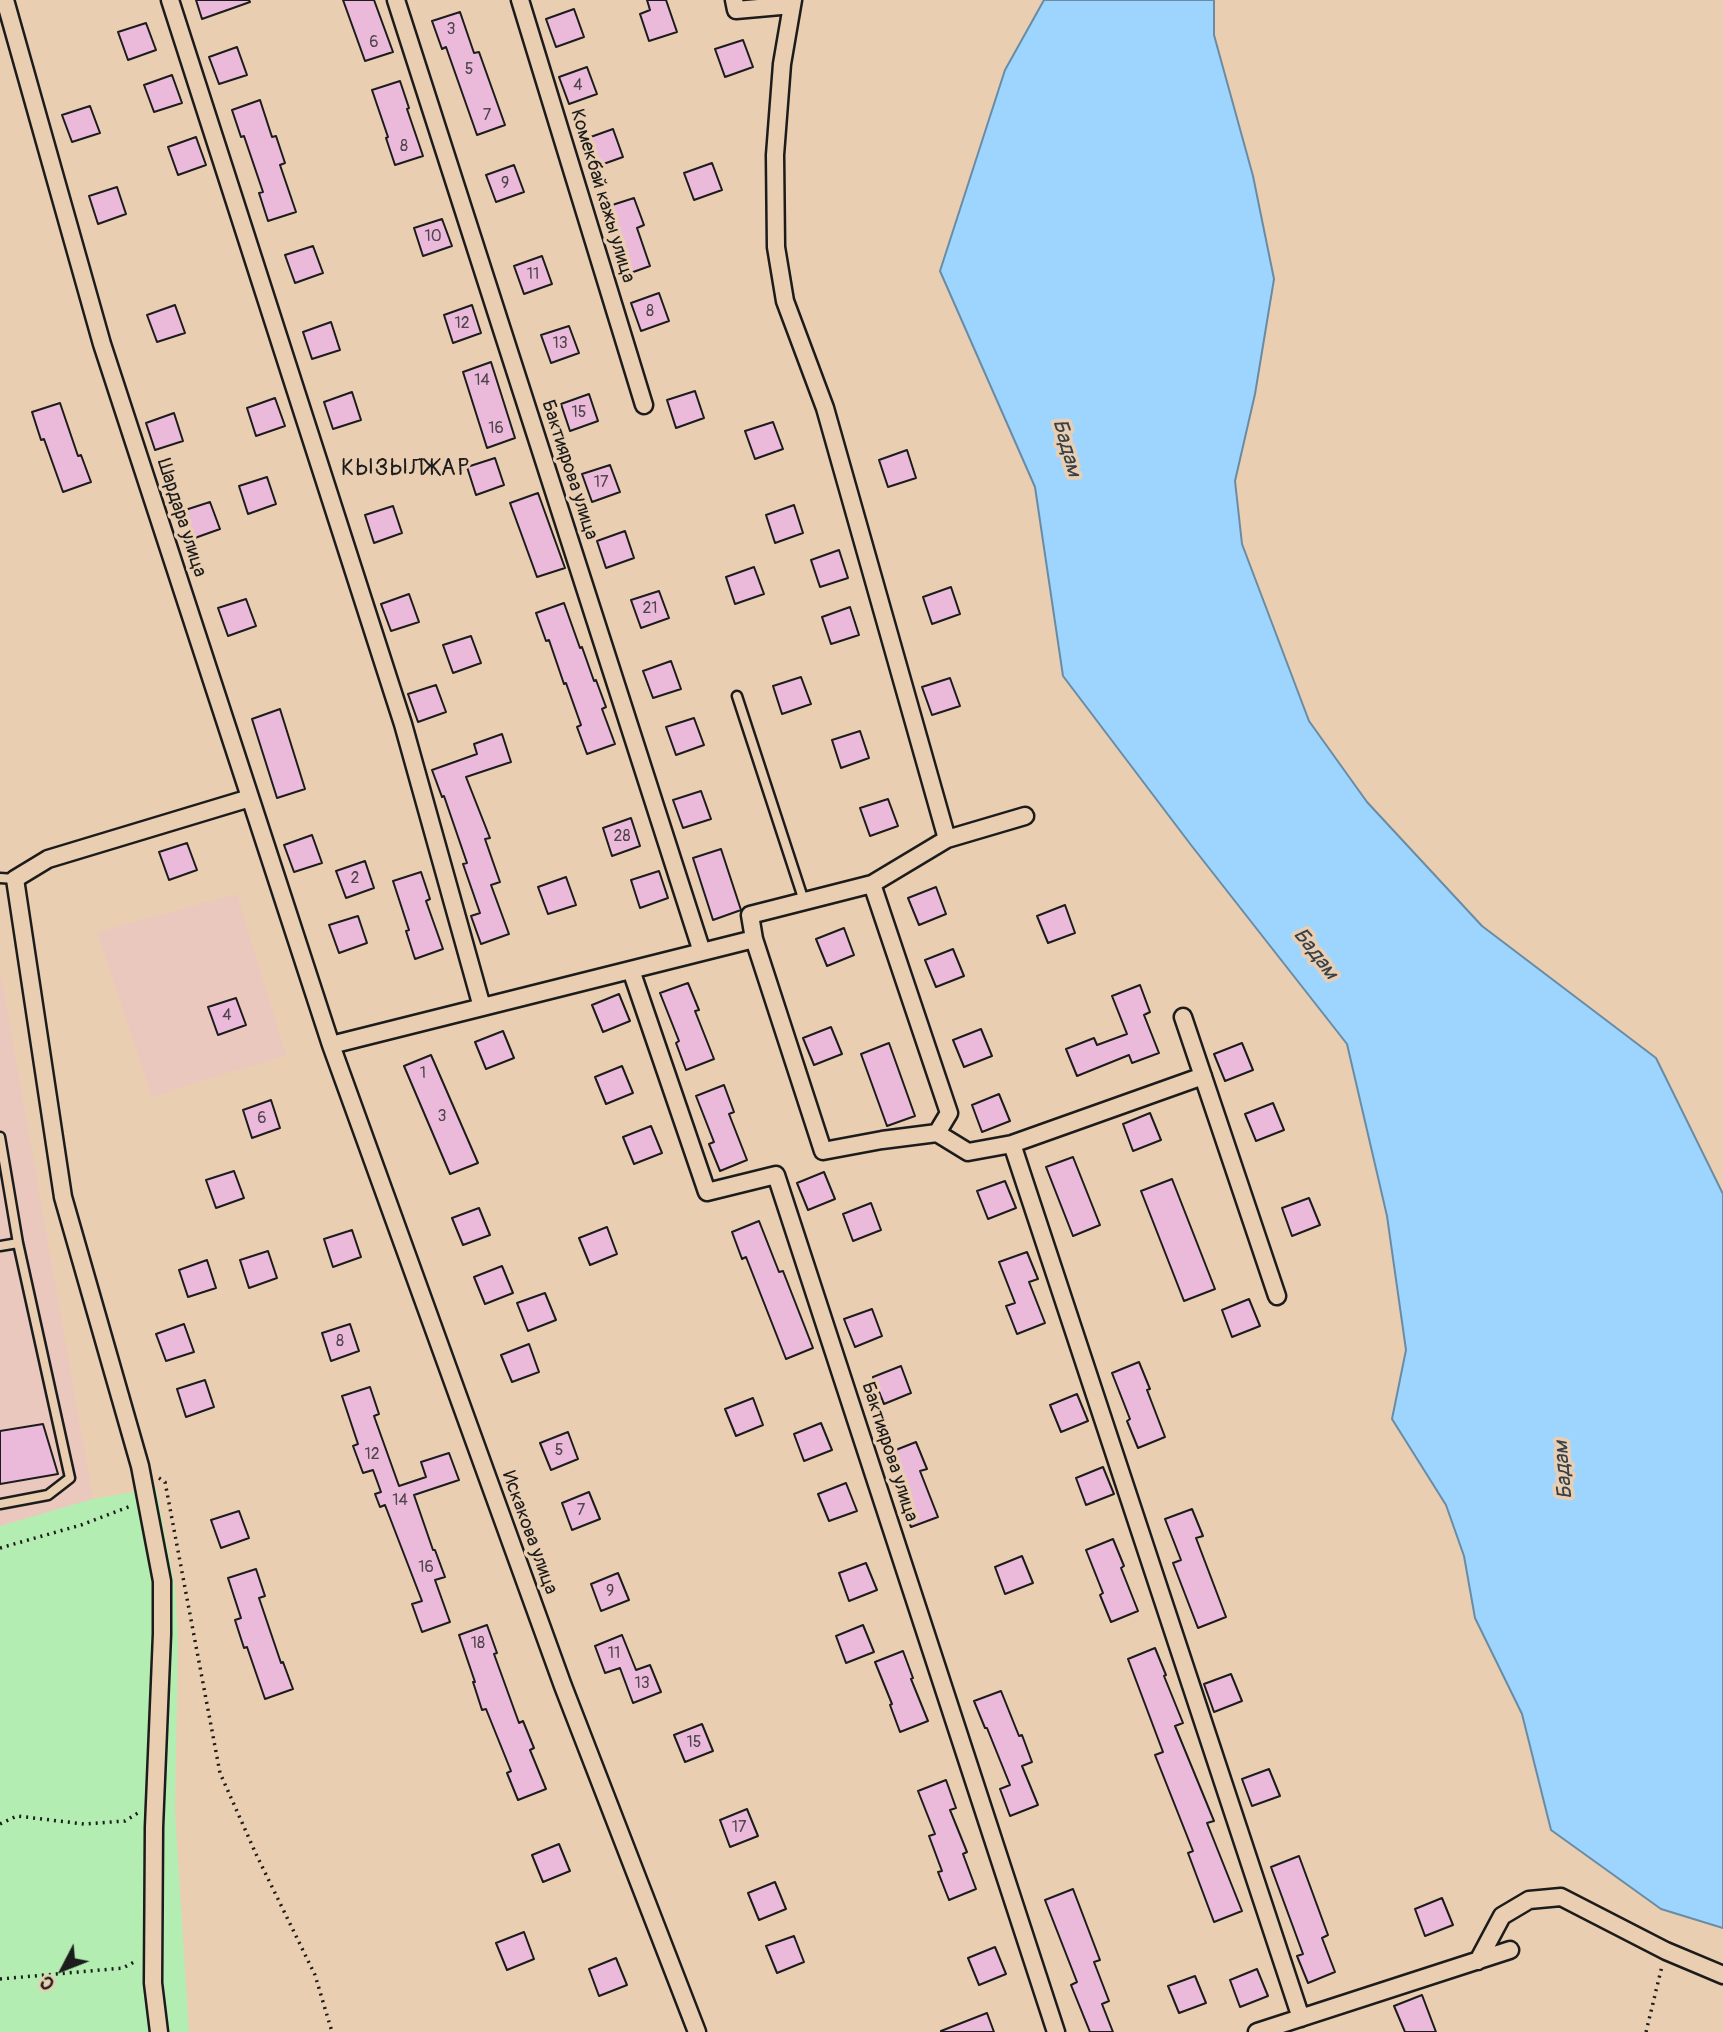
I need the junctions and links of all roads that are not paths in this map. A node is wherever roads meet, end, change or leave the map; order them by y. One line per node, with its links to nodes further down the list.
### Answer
1 (5, 0): 9 (street, Шардара улица)
2 (170, 0): 18 (street)
3 (396, 0): 16 (street, Бактиярова улица)
4 (520, 0): 7 (street, Комекбай кажы улица)
5 (734, 0): 6 (street)
6 (792, 3): 11 (street)
7 (645, 405)
8 (737, 696): 14 (lane)
9 (250, 798): 12 (street); 20 (street, Шардара улица)
10 (1025, 816): 11 (street)
11 (947, 839): 13 (street)
12 (8, 878): 33 (street)
13 (872, 884): 14 (street); 22 (street)
14 (804, 901): 15 (street)
15 (754, 939): 16 (street); 22 (street)
16 (702, 952): 17 (street)
17 (631, 970): 18 (street); 35 (street, Бактиярова улица)
18 (482, 1007): 20 (street)
19 (1183, 1017): 21 (street)
20 (331, 1045): 34 (street, Искакова улица)
21 (1203, 1076): 24 (street); 27 (street)
22 (937, 1133): 24 (street)
23 (0, 1138): 25 (lane)
24 (1012, 1144): 32 (street)
25 (18, 1243): 26 (lane); 28 (lane)
26 (0, 1247)
27 (1278, 1296)
28 (0, 1504)
29 (1510, 1951): 30 (street)
30 (1478, 1961): 31 (street); 32 (street)
31 (1723, 1975)
32 (1301, 2018): 36 (street)
33 (159, 2032)
34 (697, 2032)
35 (1056, 2032)
36 (1257, 2032)

